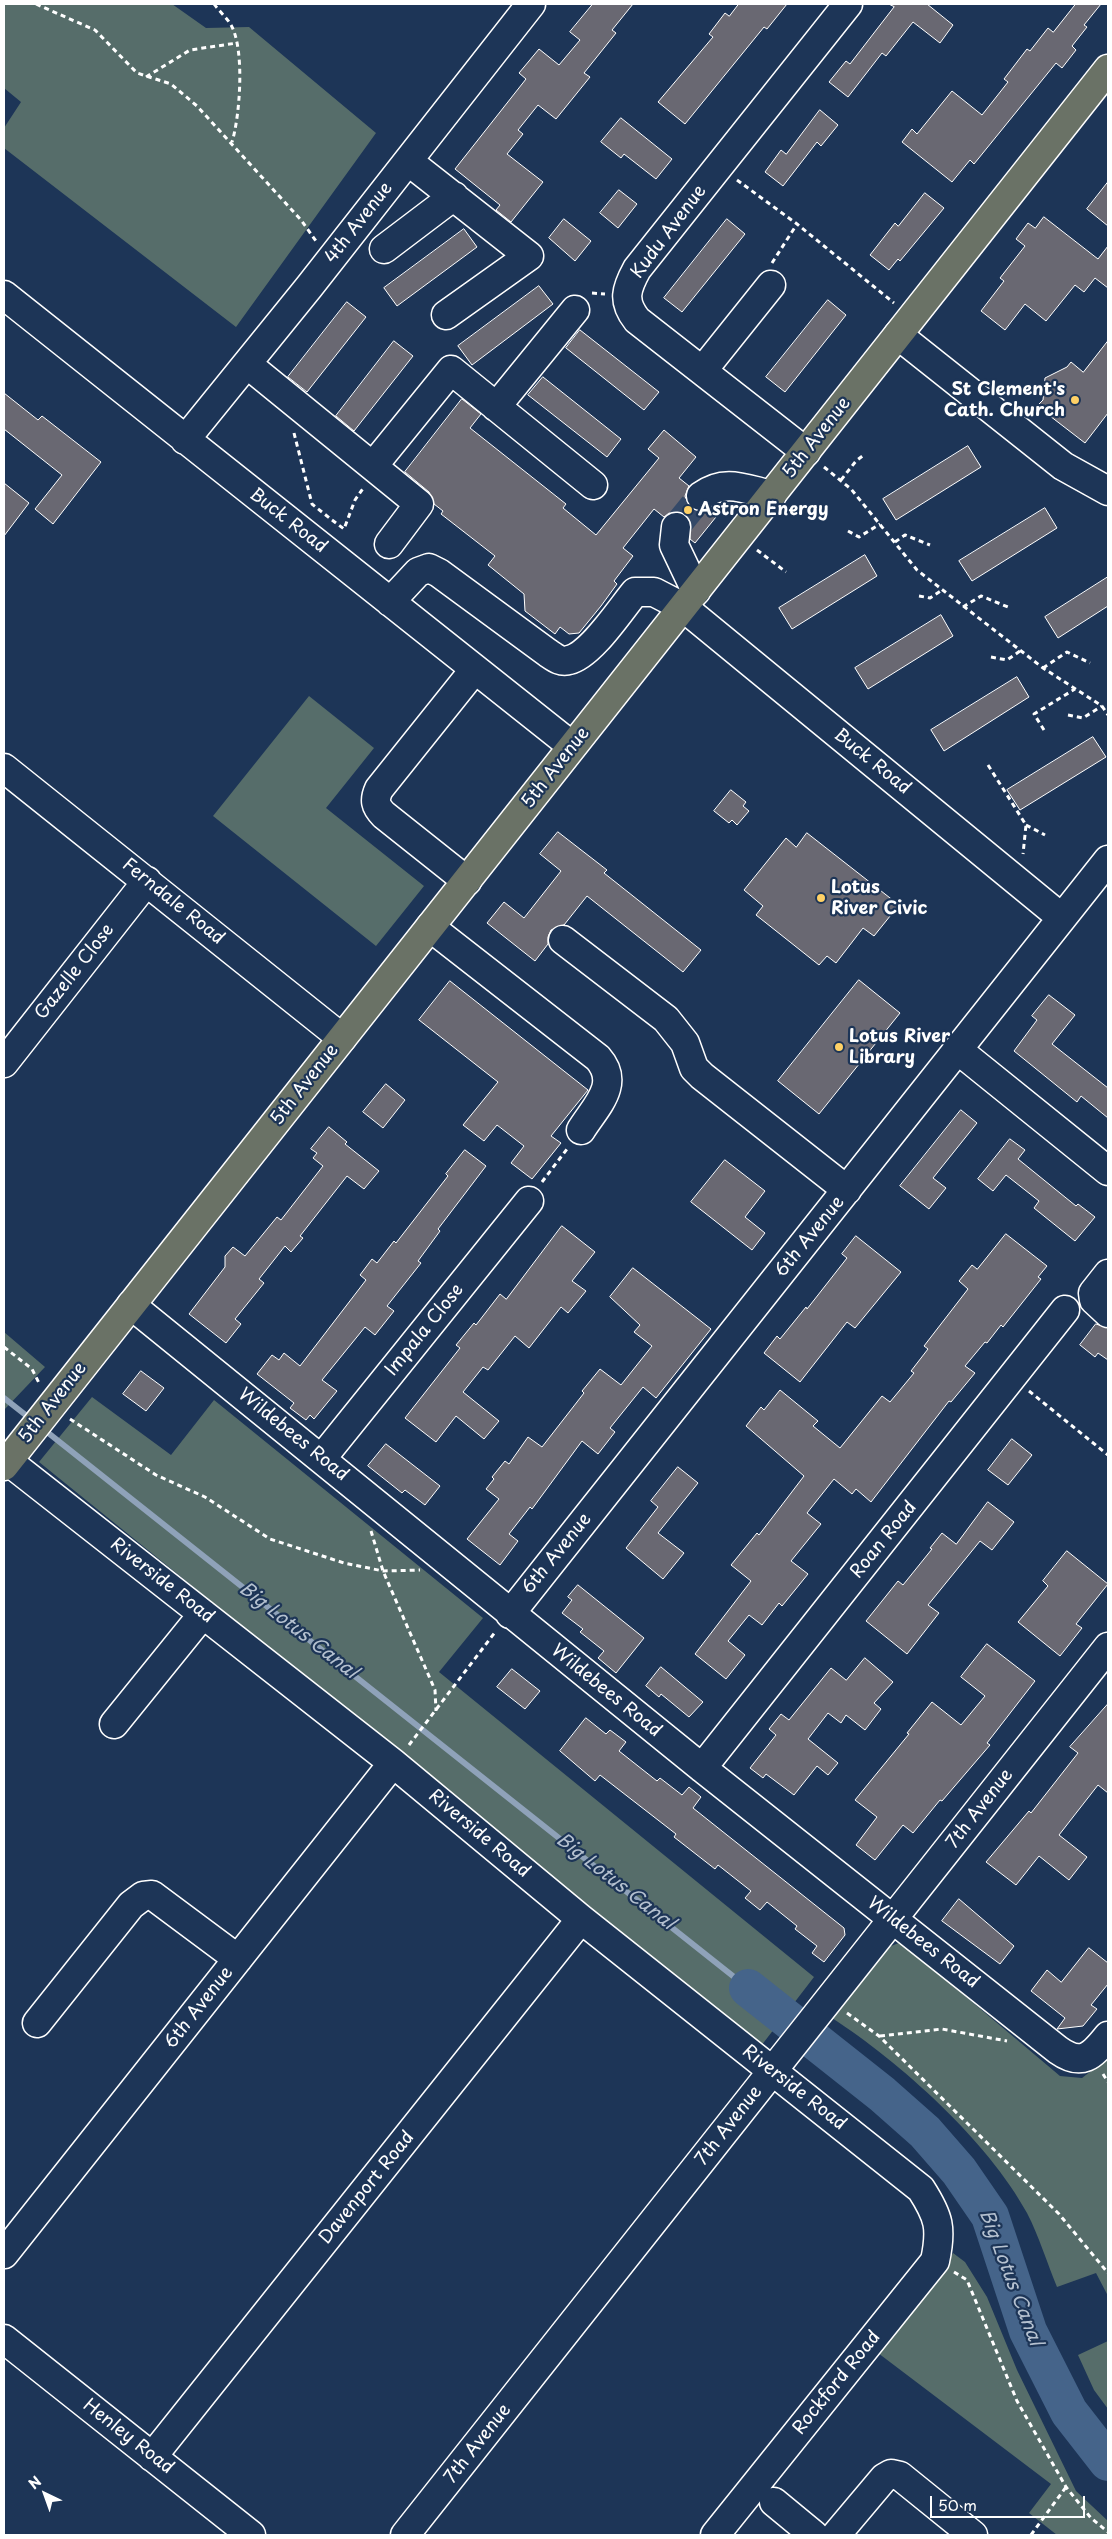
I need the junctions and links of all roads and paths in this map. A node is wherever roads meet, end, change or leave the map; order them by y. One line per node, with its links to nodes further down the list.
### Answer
1 (36, 4): 7 (path)
2 (214, 4): 5 (path)
3 (848, 4): 10 (street, Kudu Avenue)
4 (518, 8): 9 (street, 4th Avenue)
5 (237, 43): 7 (path); 8 (path)
6 (1108, 70): 20 (main road, 5th Avenue)
7 (146, 77): 8 (path)
8 (232, 142): 13 (path)
9 (408, 160): 11 (street); 21 (street, 4th Avenue)
10 (719, 167): 12 (path); 17 (street, Kudu Avenue)
11 (454, 196): 14 (street); 19 (street)
12 (797, 224): 15 (path); 20 (path)
13 (317, 242)
14 (384, 249)
15 (771, 285): 22 (street)
16 (4, 295): 25 (street, Buck Road)
17 (626, 295): 18 (path); 22 (street, Kudu Avenue)
18 (575, 310): 24 (street)
19 (446, 315)
20 (905, 326): 26 (main road, 5th Avenue); 31 (street)
21 (247, 364): 23 (street); 25 (street, 4th Avenue)
22 (702, 370): 26 (street, Kudu Avenue)
23 (299, 406): 28 (street); 35 (path)
24 (496, 407): 28 (street); 32 (street)
25 (185, 440): 40 (street, Buck Road)
26 (806, 452): 33 (main road, 5th Avenue)
27 (865, 454): 30 (path)
28 (373, 466): 35 (path); 42 (street)
29 (830, 471): 30 (path)
30 (841, 480): 36 (path)
31 (1104, 482)
32 (593, 485)
33 (772, 495): 34 (street); 39 (main road, 5th Avenue)
34 (701, 496)
35 (332, 520): 40 (path)
36 (880, 524): 38 (path); 41 (path)
37 (676, 527): 47 (street)
38 (848, 531)
39 (739, 537): 44 (path); 47 (main road, 5th Avenue)
40 (314, 542): 48 (street, Buck Road)
41 (895, 542): 43 (path); 45 (path)
42 (389, 544)
43 (930, 545)
44 (786, 572)
45 (942, 590): 46 (path); 49 (path)
46 (919, 596)
47 (689, 599): 48 (street); 61 (main road, 5th Avenue); 70 (street, Buck Road)
48 (390, 602): 55 (street, Buck Road)
49 (963, 606): 50 (path); 51 (path)
50 (1008, 608)
51 (1020, 651): 52 (path); 54 (path)
52 (991, 656)
53 (1090, 663): 54 (path)
54 (1043, 668): 56 (path)
55 (475, 669): 61 (street, Buck Road); 69 (street)
56 (1075, 689): 57 (path); 60 (path)
57 (1102, 706): 58 (path); 59 (path)
58 (1068, 715)
59 (1108, 715)
60 (1044, 730)
61 (572, 746): 69 (main road, 5th Avenue)
62 (988, 765): 64 (path)
63 (4, 768): 68 (street, Ferndale Road)
64 (1026, 825): 65 (path); 67 (path)
65 (1045, 835)
66 (1108, 860): 70 (street, 6th Avenue)
67 (1022, 864)
68 (147, 882): 73 (street, Ferndale Road); 75 (street, Gazelle Close)
69 (467, 882): 71 (main road, 5th Avenue)
70 (1062, 918): 74 (street, 6th Avenue)
71 (430, 927): 73 (main road, 5th Avenue); 76 (street)
72 (563, 940): 78 (street)
73 (342, 1038): 81 (main road, 5th Avenue)
74 (958, 1050): 77 (street); 78 (street, 6th Avenue)
75 (4, 1064)
76 (580, 1130): 79 (path)
77 (1108, 1171)
78 (847, 1190): 94 (street, 6th Avenue)
79 (528, 1201): 88 (street, Impala Close)
80 (1108, 1274): 83 (street)
81 (131, 1305): 86 (main road, 5th Avenue); 88 (street, Wildebees Road)
82 (1065, 1310): 85 (street, Roan Road)
83 (1108, 1313)
84 (4, 1347): 86 (path)
85 (1012, 1378): 87 (path); 99 (street, Roan Road)
86 (51, 1406): 89 (main road, 5th Avenue); 92 (path)
87 (1108, 1455)
88 (322, 1458): 91 (street, Wildebees Road)
89 (5, 1461): 93 (street, Riverside Road)
90 (369, 1525): 92 (path)
91 (454, 1568): 92 (path); 94 (street, Wildebees Road)
92 (383, 1572): 96 (path)
93 (203, 1614): 97 (street); 98 (street, Riverside Road)
94 (510, 1614): 96 (path); 99 (street, Wildebees Road)
95 (1108, 1647): 101 (street, 7th Avenue)
96 (436, 1710): 98 (path)
97 (114, 1724)
98 (400, 1755): 100 (street, Riverside Road); 102 (street, 6th Avenue)
99 (702, 1768): 101 (street, Wildebees Road)
100 (581, 1919): 108 (street, Riverside Road); 114 (street, Davenport Road)
101 (893, 1919): 103 (street, 7th Avenue); 106 (street, Wildebees Road)
102 (238, 1959): 104 (street); 110 (street, 6th Avenue)
103 (822, 2007): 105 (path); 108 (street, 7th Avenue)
104 (37, 2022)
105 (879, 2036): 106 (path); 112 (path)
106 (1040, 2036): 107 (street, Wildebees Road)
107 (1100, 2046)
108 (773, 2071): 109 (street, Riverside Road); 119 (street, 7th Avenue)
109 (939, 2222): 111 (street, Rockford Road)
110 (4, 2254)
111 (934, 2261): 115 (path); 120 (street, Rockford Road)
112 (1108, 2273)
113 (4, 2339): 114 (street, Henley Road)
114 (152, 2457): 118 (street, Henley Road)
115 (1066, 2487): 117 (path); 124 (path)
116 (774, 2502): 121 (street)
117 (1108, 2532)
118 (251, 2535)
119 (405, 2535)
120 (715, 2535)
121 (814, 2535)
122 (836, 2535): 123 (street)
123 (973, 2535)
124 (1031, 2535)

